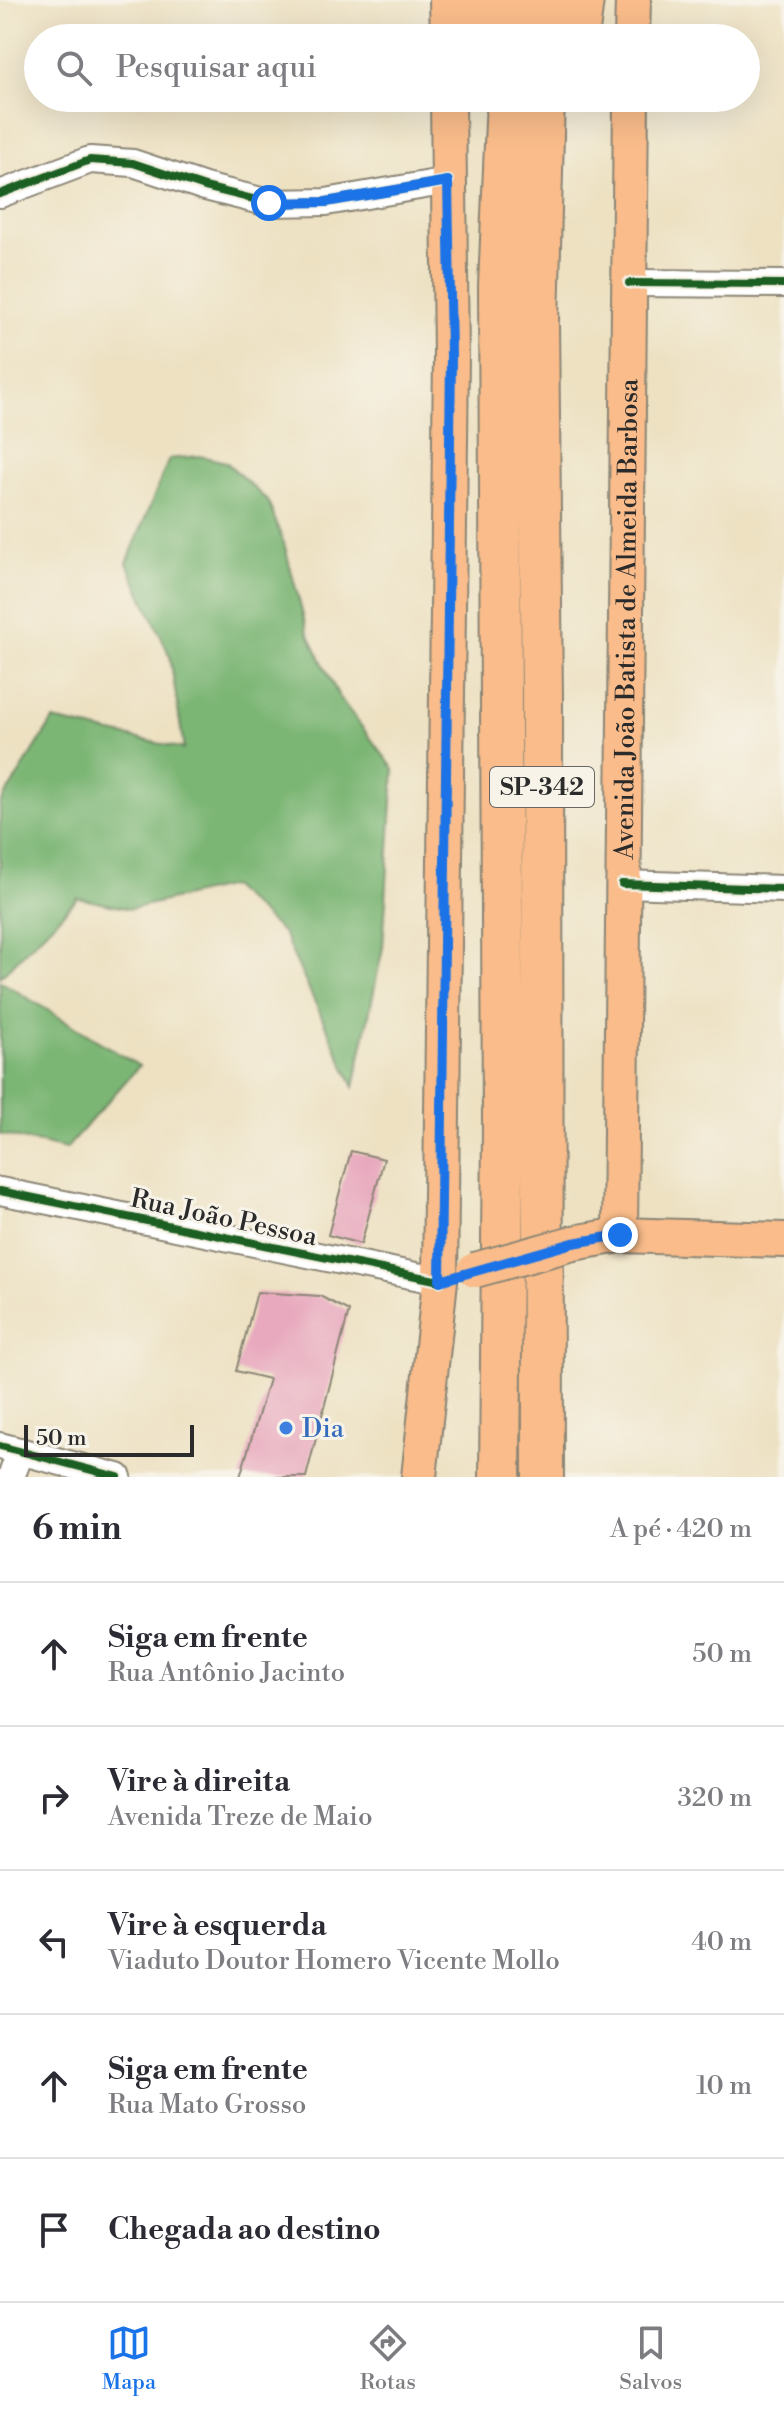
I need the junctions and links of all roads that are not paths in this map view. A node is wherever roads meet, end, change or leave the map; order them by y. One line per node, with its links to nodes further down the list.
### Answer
1 (447, 0): 7 (main road)
2 (483, 0): 8 (highway)
3 (512, 0): 9 (highway)
4 (547, 0): 10 (highway)
5 (583, 0): 11 (highway)
6 (633, 0): 12 (main road)
7 (448, 24)
8 (484, 24)
9 (511, 24)
10 (546, 24)
11 (580, 24)
12 (632, 24)
13 (448, 112): 19 (main road)
14 (489, 112): 23 (highway)
15 (506, 112): 23 (highway, SP-342)
16 (544, 112): 24 (highway, SP-342)
17 (567, 112): 24 (highway)
18 (631, 112): 21 (main road, Avenida João Batista de Almeida Barbosa)
19 (448, 181): 20 (street); 30 (main road)
20 (0, 194)
21 (629, 283): 22 (street); 25 (main road, Avenida João Batista de Almeida Barbosa)
22 (784, 284)
23 (499, 286): 35 (highway, SP-342)
24 (538, 322): 36 (highway, SP-342)
25 (622, 884): 26 (street); 28 (main road, Avenida João Batista de Almeida Barbosa)
26 (784, 889)
27 (0, 1191): 30 (street, Rua João Pessoa)
28 (620, 1235): 29 (main road); 30 (main road, bridge)
29 (784, 1240)
30 (440, 1281): 34 (main road)
31 (10, 1449): 32 (street); 33 (street)
32 (11, 1477)
33 (118, 1477)
34 (419, 1477)
35 (500, 1477)
36 (543, 1477)

